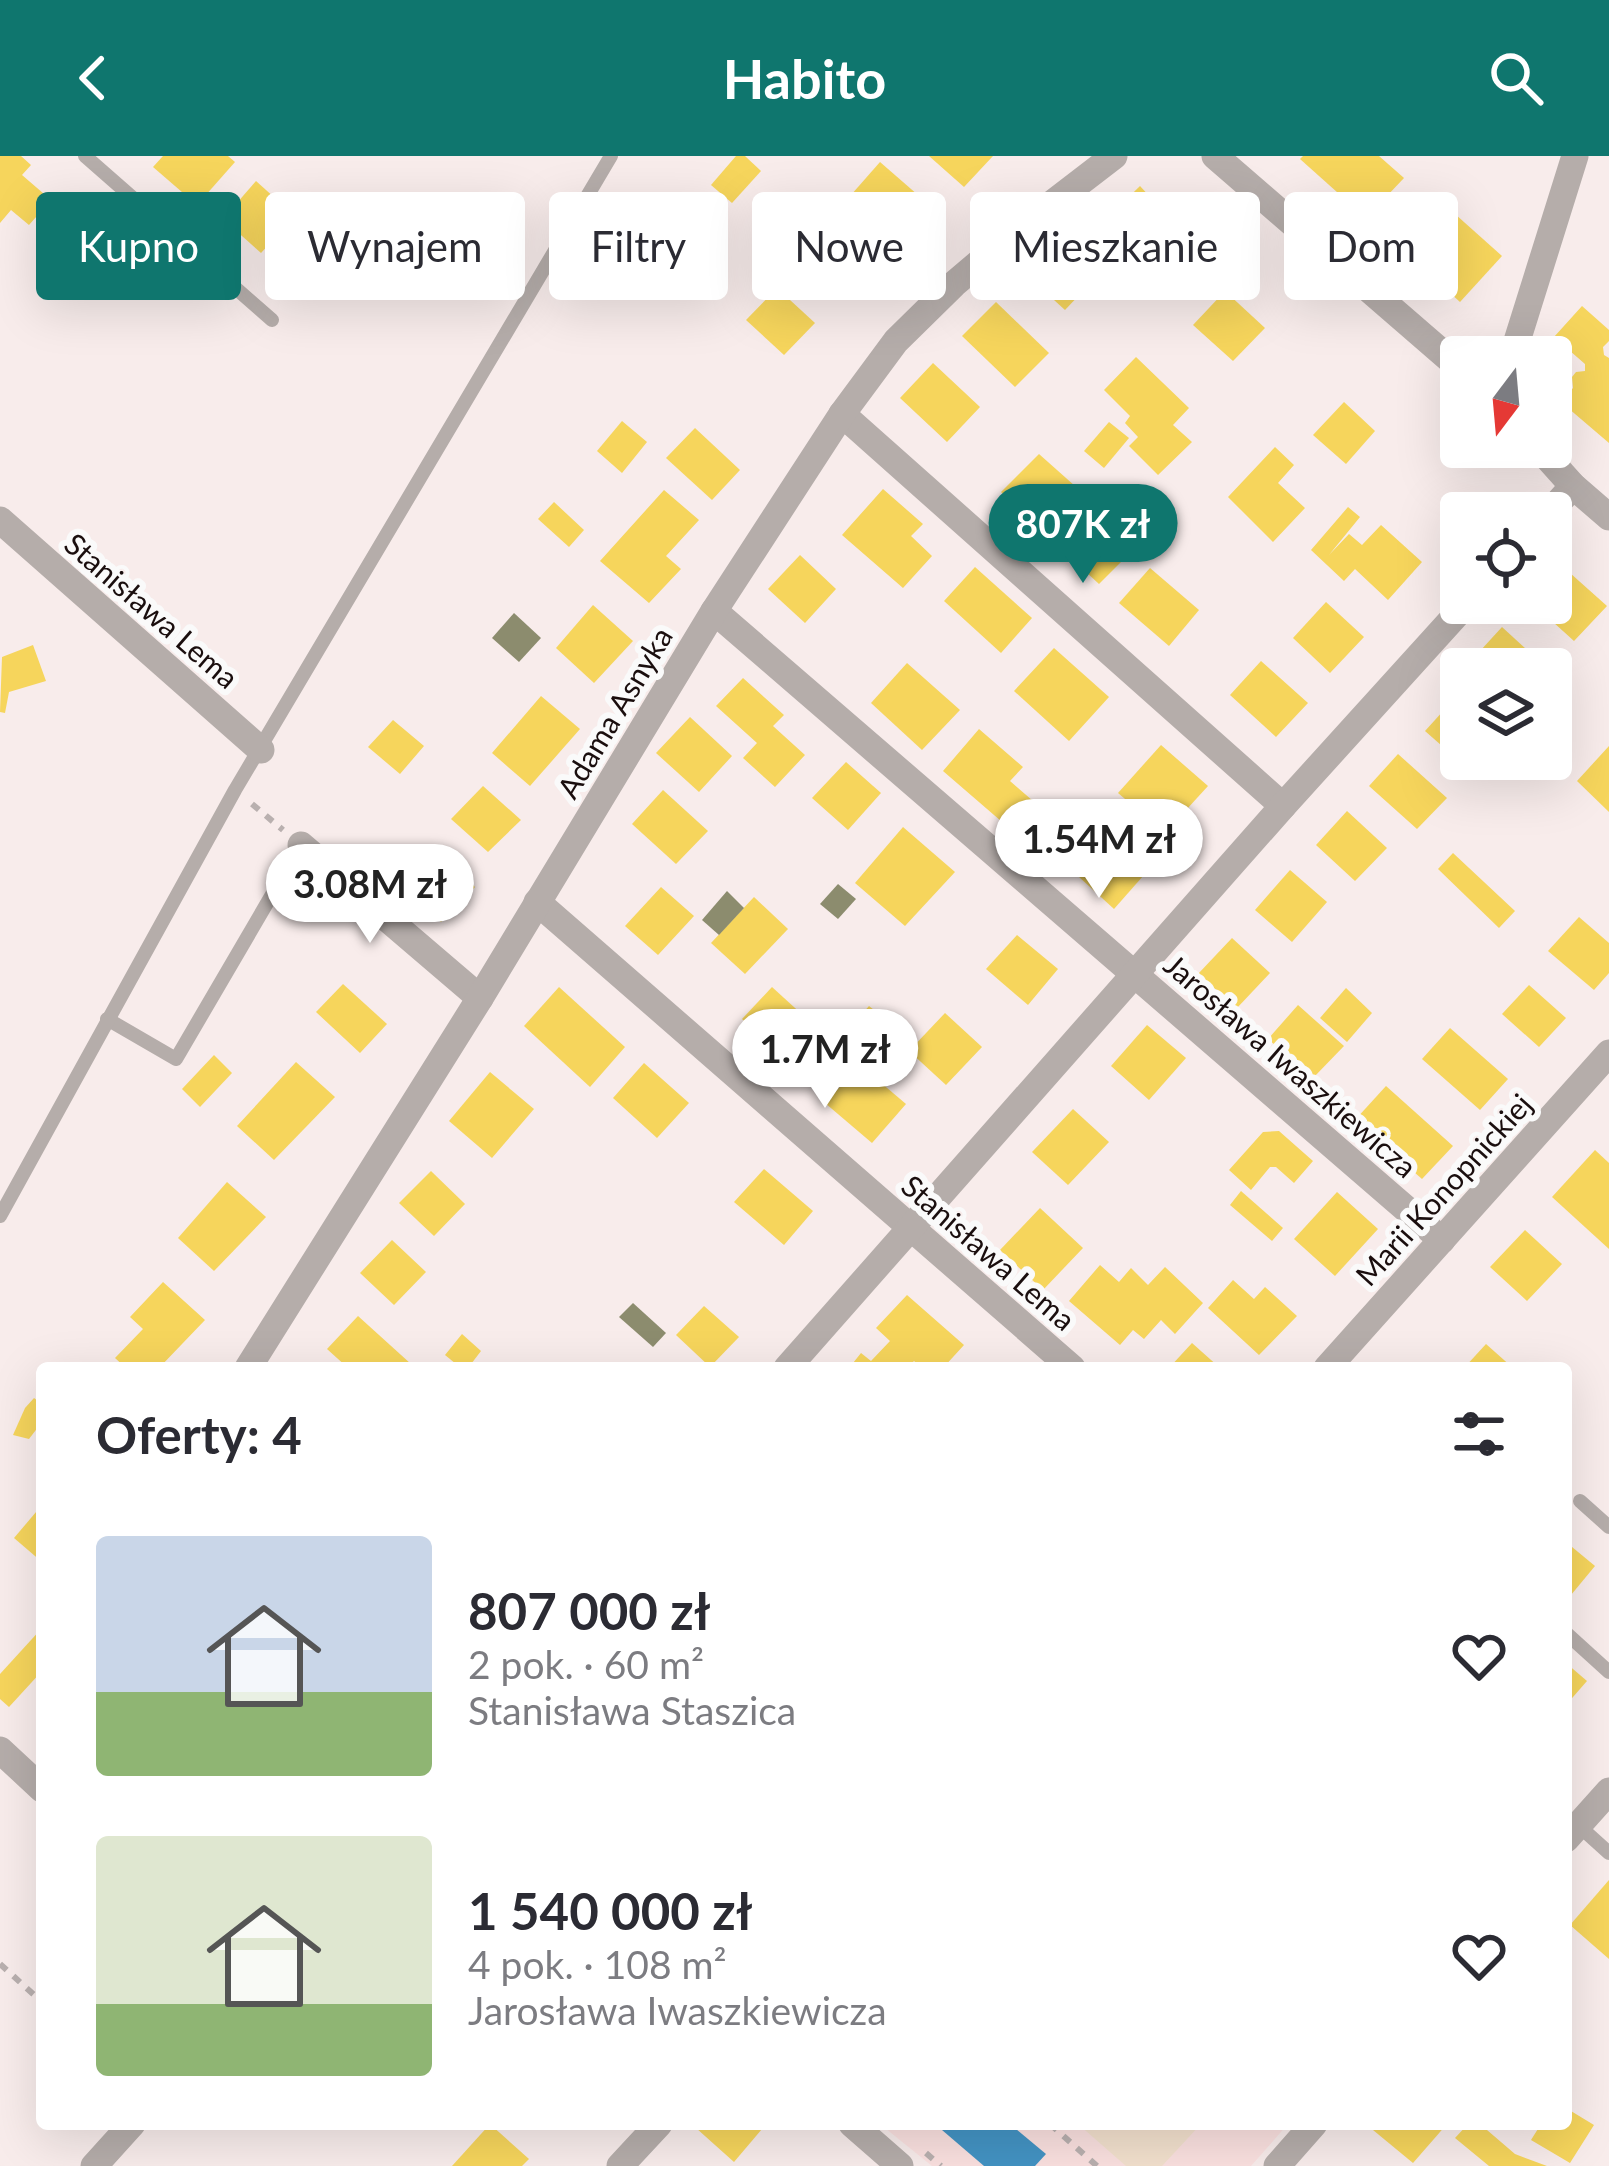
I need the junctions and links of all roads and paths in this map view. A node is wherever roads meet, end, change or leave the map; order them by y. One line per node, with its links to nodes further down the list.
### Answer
1 (86, 156): 6 (lane)
2 (610, 156): 17 (lane)
3 (1114, 156): 9 (street, Adama Asnyka)
4 (1216, 156): 8 (street)
5 (1575, 156): 7 (street)
6 (272, 320)
7 (1519, 336)
8 (1440, 351)
9 (842, 414): 15 (street, Adama Asnyka); 19 (street)
10 (1557, 468): 11 (street)
11 (1573, 486): 12 (street); 13 (street)
12 (1568, 492)
13 (1609, 518)
14 (0, 520): 17 (street, Stanisława Lema)
15 (714, 611): 21 (street, Adama Asnyka); 22 (street, Jarosława Iwaszkiewicza)
16 (1448, 624): 19 (street)
17 (261, 750): 18 (lane)
18 (236, 790): 20 (path); 24 (lane)
19 (1282, 806): 22 (street)
20 (301, 845): 23 (street); 24 (lane)
21 (537, 902): 23 (street, Adama Asnyka); 27 (street, Stanisława Lema)
22 (1135, 974): 27 (street); 28 (street, Jarosława Iwaszkiewicza)
23 (480, 998): 29 (street, Adama Asnyka)
24 (107, 1019): 26 (lane)
25 (1609, 1053): 28 (street, Marii Konopnickiej)
26 (0, 1216)
27 (909, 1226): 30 (street); 31 (street, Stanisława Lema)
28 (1442, 1240): 32 (street, Marii Konopnickiej)
29 (252, 1362)
30 (792, 1362)
31 (1065, 1362)
32 (1332, 1362)
33 (1580, 1501): 34 (lane)
34 (1609, 1527)
35 (1572, 1638): 36 (lane)
36 (1609, 1672)
37 (0, 1750): 38 (street)
38 (36, 1783)
39 (1609, 1790): 40 (street)
40 (1572, 1824)
41 (1572, 1827): 42 (lane)
42 (1609, 1853)
43 (0, 1964): 44 (path)
44 (36, 1997)
45 (127, 2130): 50 (street)
46 (653, 2130): 51 (street)
47 (859, 2130): 52 (street)
48 (1057, 2130): 53 (path)
49 (1309, 2130): 54 (street)
50 (94, 2166)
51 (620, 2166)
52 (900, 2166)
53 (1097, 2166)
54 (1277, 2166)

